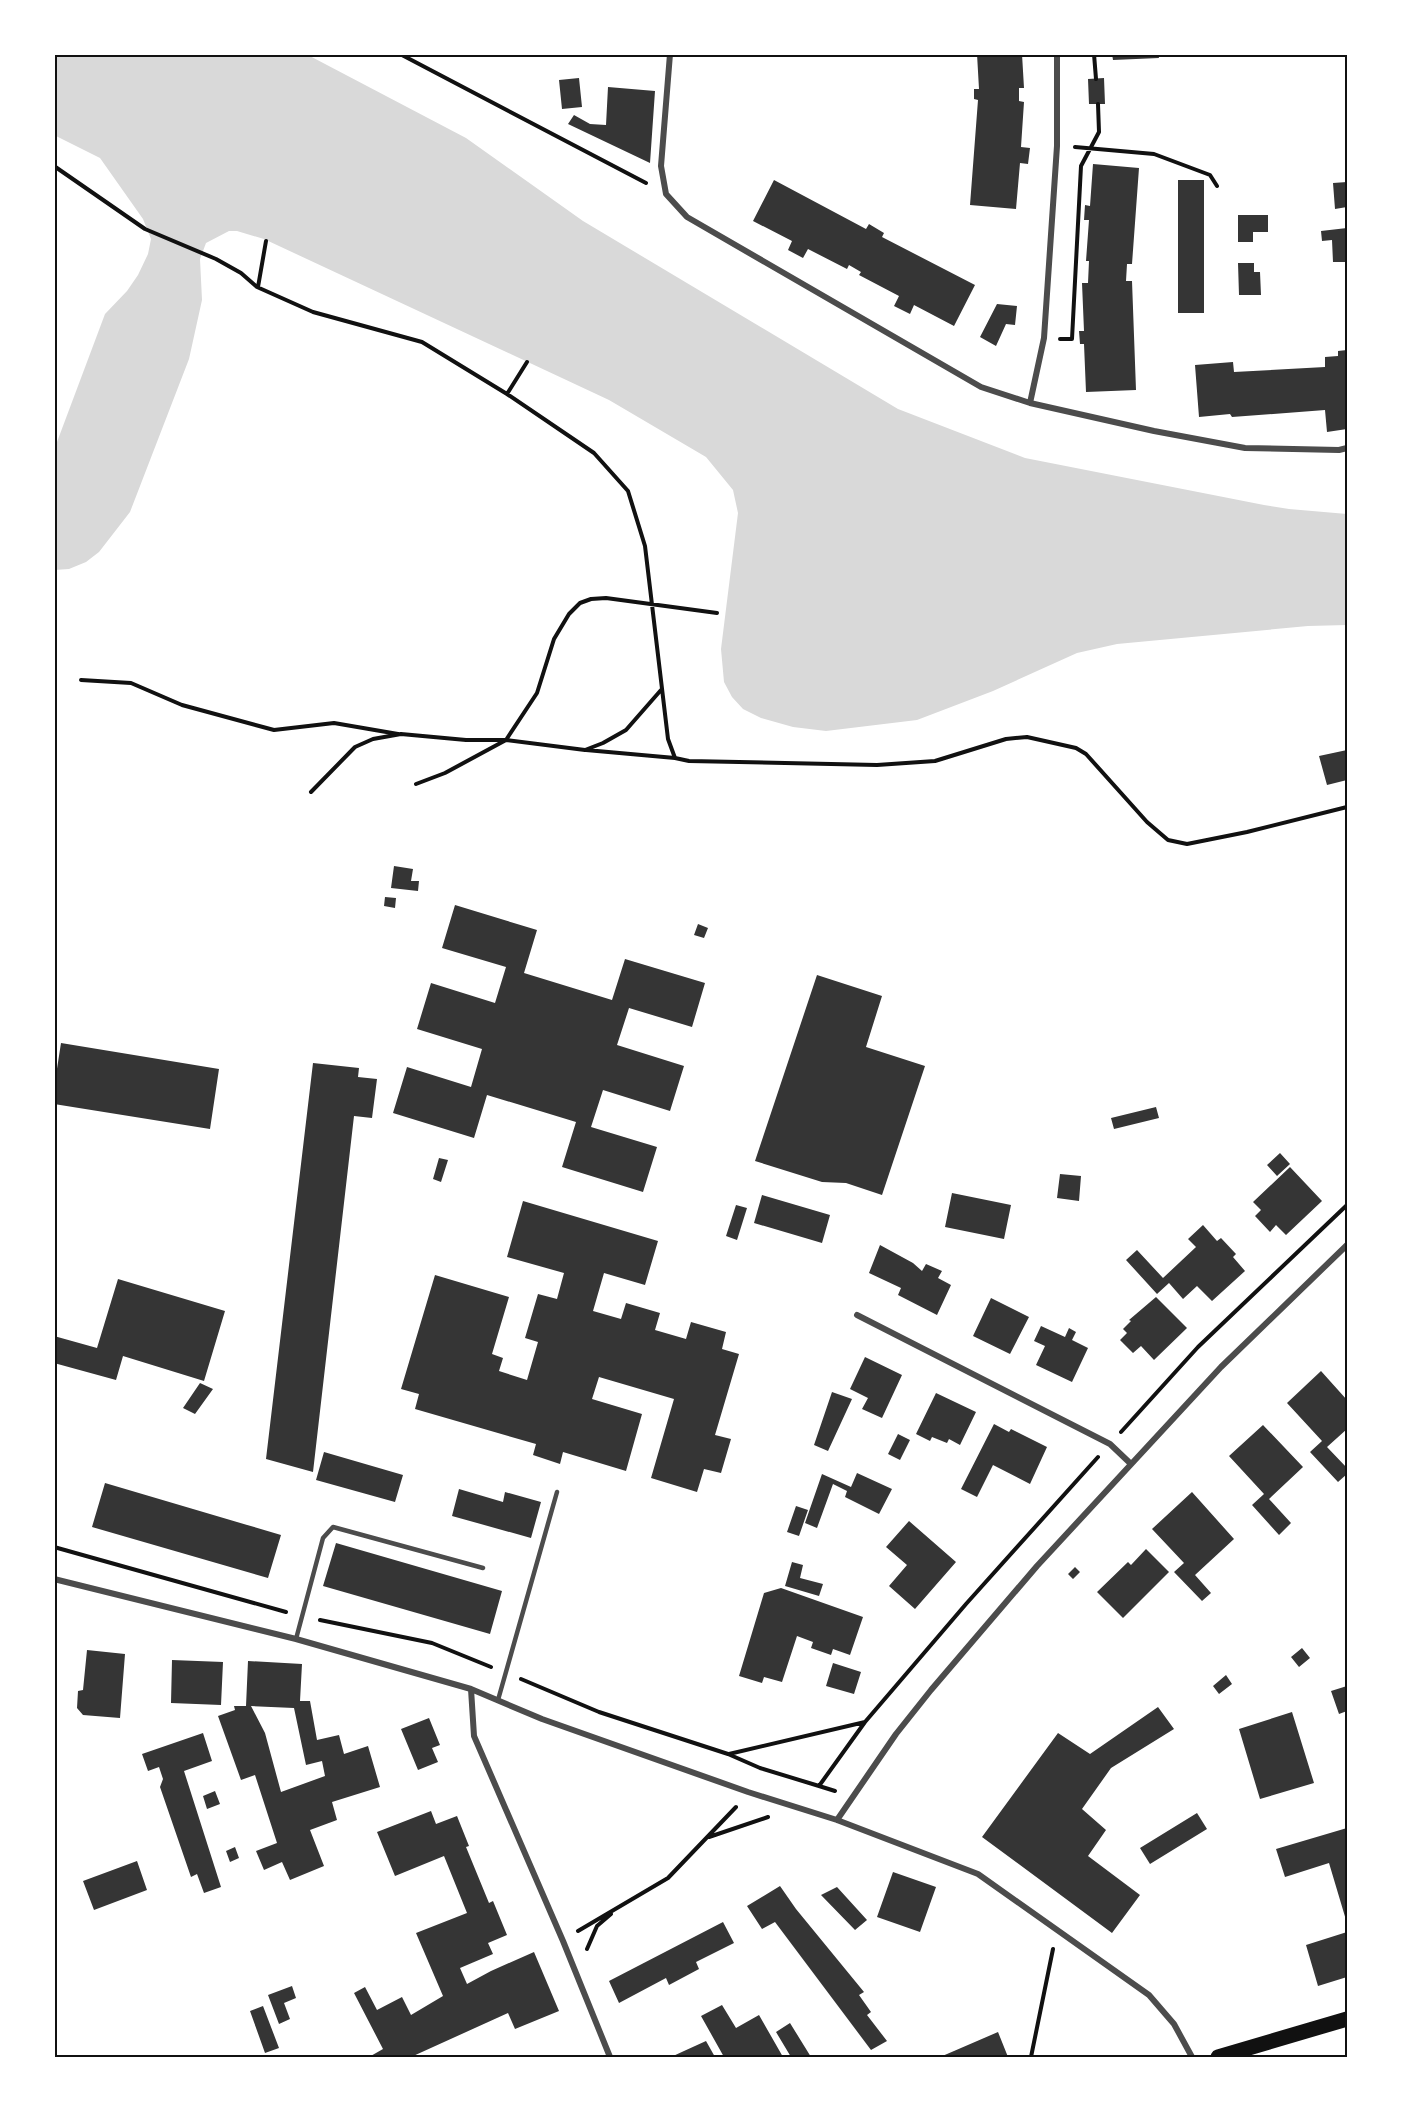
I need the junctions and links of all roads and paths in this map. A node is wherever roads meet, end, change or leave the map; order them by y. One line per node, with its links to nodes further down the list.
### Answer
1 (400, 54): 11 (path)
2 (670, 54): 11 (street)
3 (1057, 54): 7 (street)
4 (1094, 54): 5 (path)
5 (1096, 79)
6 (1098, 104): 8 (path)
7 (1057, 146): 8 (path); 14 (street)
8 (1090, 149): 10 (path); 14 (path)
9 (54, 166): 13 (path)
10 (1217, 186)
11 (666, 194): 17 (street)
12 (266, 241): 13 (path)
13 (257, 287): 16 (path)
14 (1044, 338): 17 (street)
15 (527, 362): 16 (path)
16 (507, 394): 19 (path)
17 (1030, 404): 18 (street)
18 (1347, 448)
19 (652, 606): 20 (path); 22 (path); 24 (path)
20 (717, 613)
21 (81, 680): 23 (path)
22 (662, 689): 25 (path); 26 (path)
23 (401, 734): 24 (path); 28 (path)
24 (507, 740): 25 (path); 27 (path)
25 (585, 750): 26 (path)
26 (675, 758): 29 (path)
27 (416, 784)
28 (311, 792)
29 (1347, 807)
30 (1347, 1205): 33 (path)
31 (1347, 1245): 34 (street)
32 (857, 1314): 33 (street)
33 (1110, 1444): 34 (street); 44 (path)
34 (1131, 1464): 48 (street)
35 (557, 1492): 41 (lane)
36 (54, 1547): 39 (path)
37 (483, 1568): 39 (lane)
38 (54, 1579): 40 (street)
39 (303, 1616): 40 (lane); 41 (path)
40 (296, 1639): 42 (street)
41 (506, 1672): 43 (lane); 45 (path)
42 (471, 1689): 43 (street); 52 (street)
43 (498, 1700): 46 (street)
44 (865, 1722): 45 (path); 45 (path)
45 (728, 1754)
46 (798, 1808): 48 (street); 49 (path)
47 (728, 1815): 49 (path)
48 (837, 1820): 51 (street)
49 (708, 1837): 50 (path)
50 (618, 1907): 52 (path); 53 (path)
51 (1057, 1929): 56 (path); 57 (street)
52 (562, 1941): 53 (street)
53 (576, 1974): 55 (street)
54 (1347, 2019): 58 (main road)
55 (610, 2057)
56 (1031, 2057)
57 (1192, 2057)
58 (1218, 2057)

